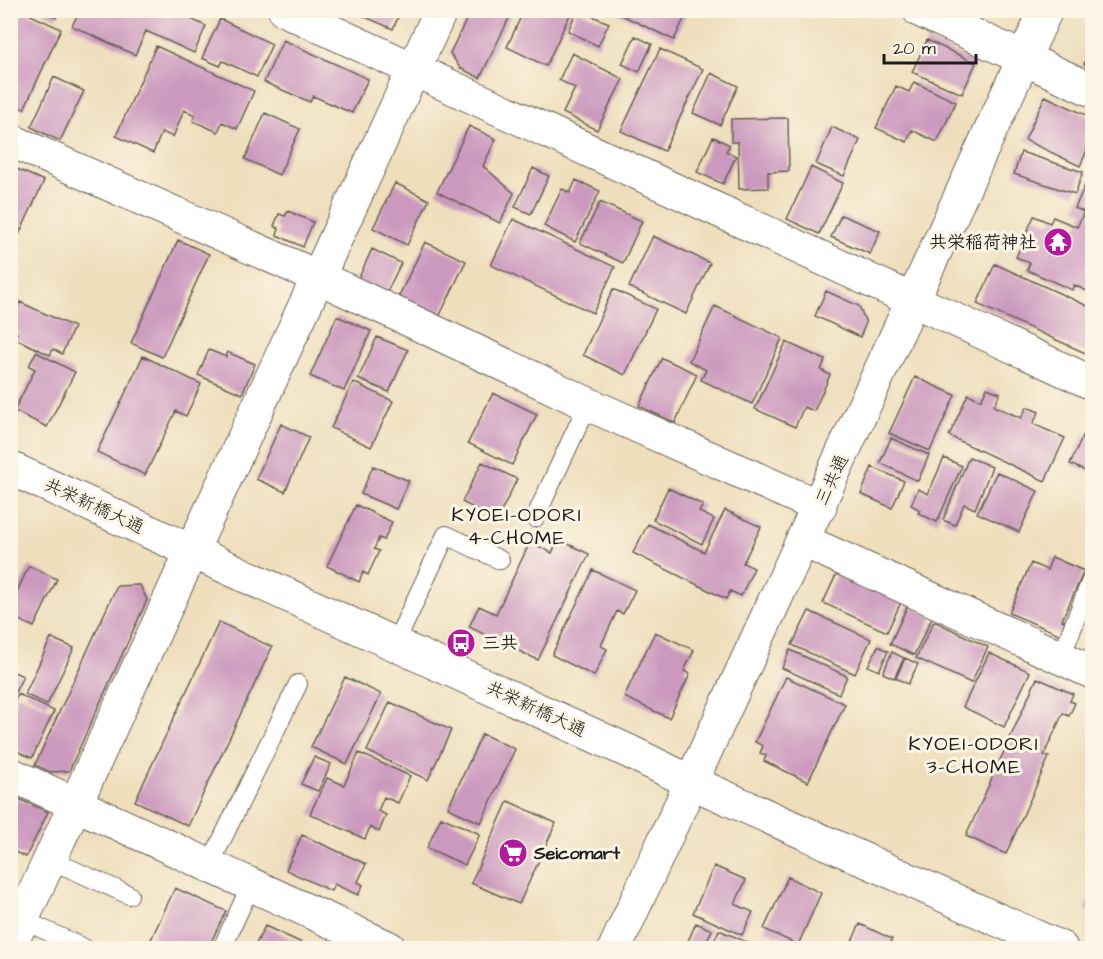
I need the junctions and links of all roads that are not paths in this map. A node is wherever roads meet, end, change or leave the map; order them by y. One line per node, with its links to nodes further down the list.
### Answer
1 (285, 10): 6 (street)
2 (441, 10): 6 (street)
3 (919, 10): 5 (street)
4 (1046, 10): 5 (street, 三共通)
5 (1025, 58): 7 (street); 10 (street, 三共通)
6 (414, 69): 9 (street); 10 (street)
7 (1092, 90)
8 (10, 140): 9 (street)
9 (320, 278): 12 (street); 17 (street)
10 (914, 301): 11 (street); 14 (street, 三共通)
11 (1092, 383)
12 (588, 404): 14 (street); 15 (lane)
13 (10, 468): 17 (street, 共栄新橋大通)
14 (820, 507): 16 (street, 三共通)
15 (536, 518)
16 (804, 541): 21 (street); 25 (street, 三共通)
17 (193, 552): 20 (street, 共栄新橋大通); 26 (street)
18 (500, 560): 20 (lane)
19 (1092, 579): 21 (lane)
20 (395, 644): 25 (street, 共栄新橋大通)
21 (1061, 657): 22 (street)
22 (1092, 672)
23 (298, 684): 28 (lane)
24 (10, 774): 26 (street)
25 (691, 782): 36 (street, 三共通); 37 (street, 共栄新橋大通)
26 (77, 805): 27 (street); 28 (street)
27 (51, 860): 30 (lane); 31 (street)
28 (209, 866): 29 (street)
29 (251, 885): 32 (street); 34 (lane)
30 (129, 895)
31 (17, 933): 33 (lane)
32 (331, 936): 35 (street)
33 (84, 948)
34 (222, 948)
35 (389, 948)
36 (615, 948)
37 (1061, 948)

